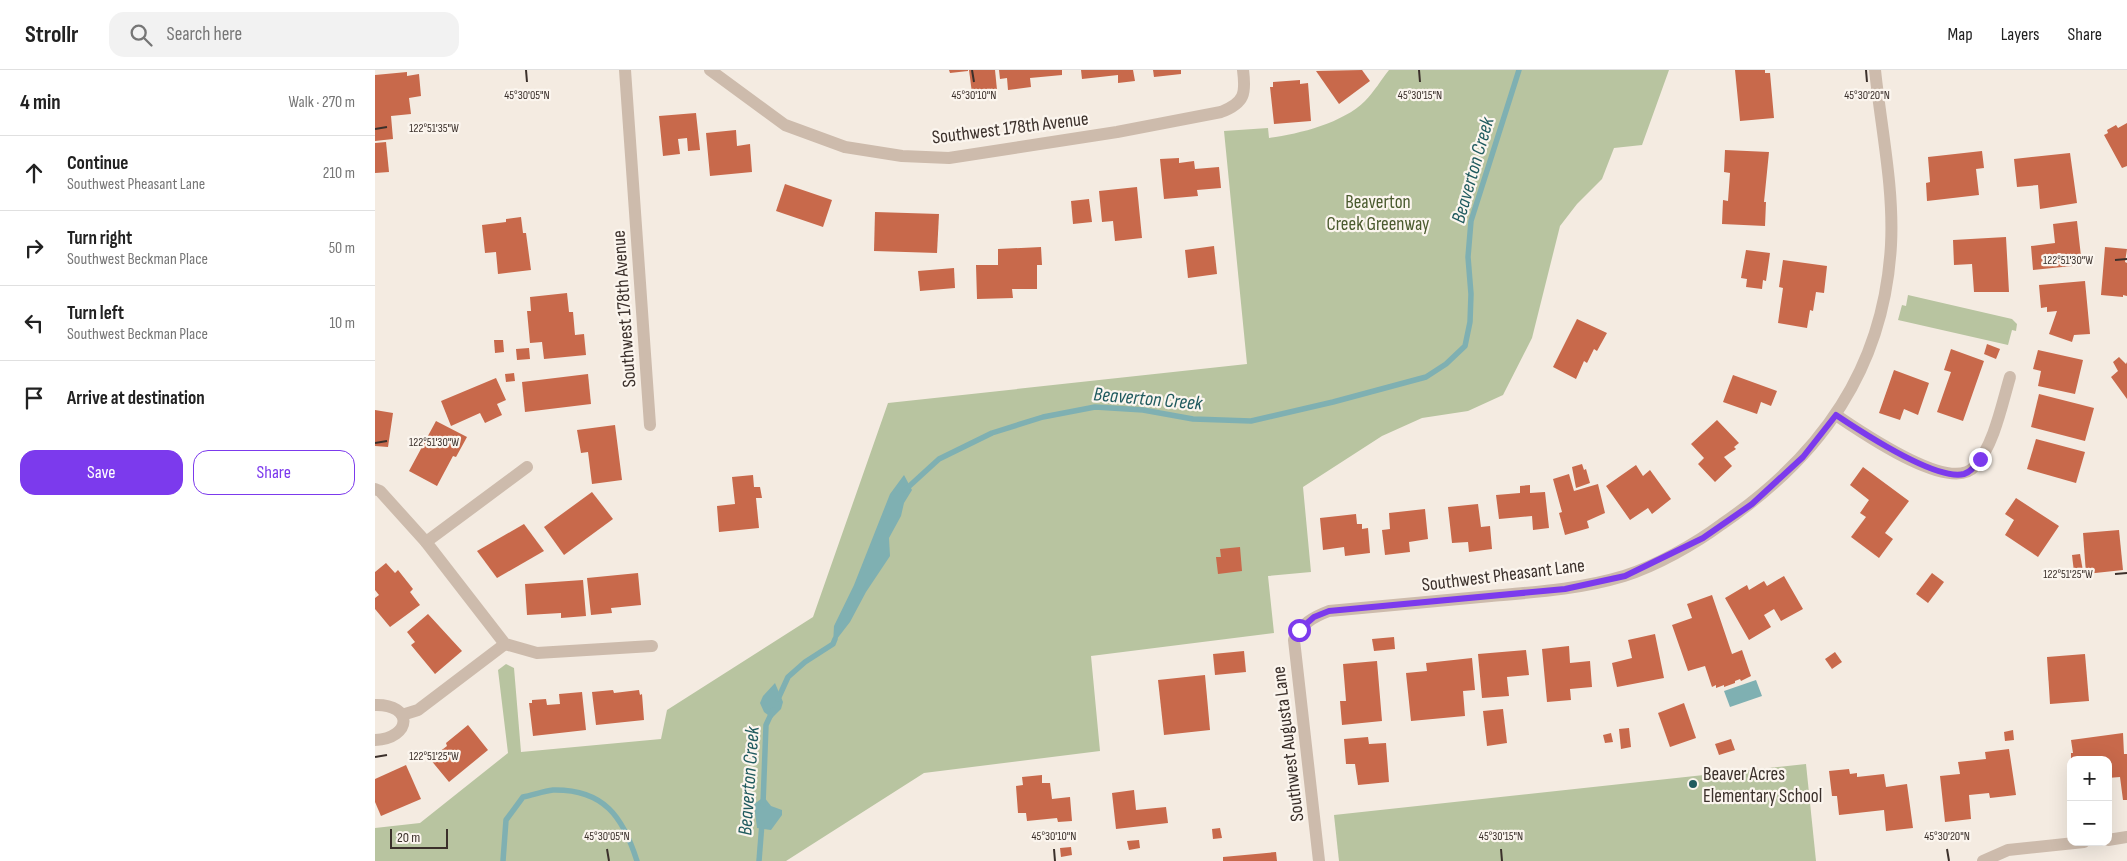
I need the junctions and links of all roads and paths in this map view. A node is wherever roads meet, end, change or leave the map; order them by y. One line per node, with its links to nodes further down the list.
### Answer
1 (625, 70): 7 (street, Southwest 178th Avenue)
2 (710, 70): 3 (street, Southwest 178th Avenue)
3 (1243, 70)
4 (1875, 70): 6 (street, Southwest Pheasant Lane)
5 (2010, 377): 6 (street)
6 (1836, 415): 11 (street, Southwest Pheasant Lane)
7 (650, 425)
8 (527, 468): 10 (street)
9 (375, 489): 10 (street)
10 (426, 542): 12 (street)
11 (1303, 626): 20 (street, Southwest Augusta Lane)
12 (505, 644): 13 (street); 15 (street)
13 (652, 646)
14 (375, 705): 15 (street)
15 (402, 715): 16 (street)
16 (375, 740)
17 (2127, 838): 18 (street)
18 (2112, 840)
19 (2067, 844): 21 (street)
20 (1319, 861)
21 (1983, 861)

